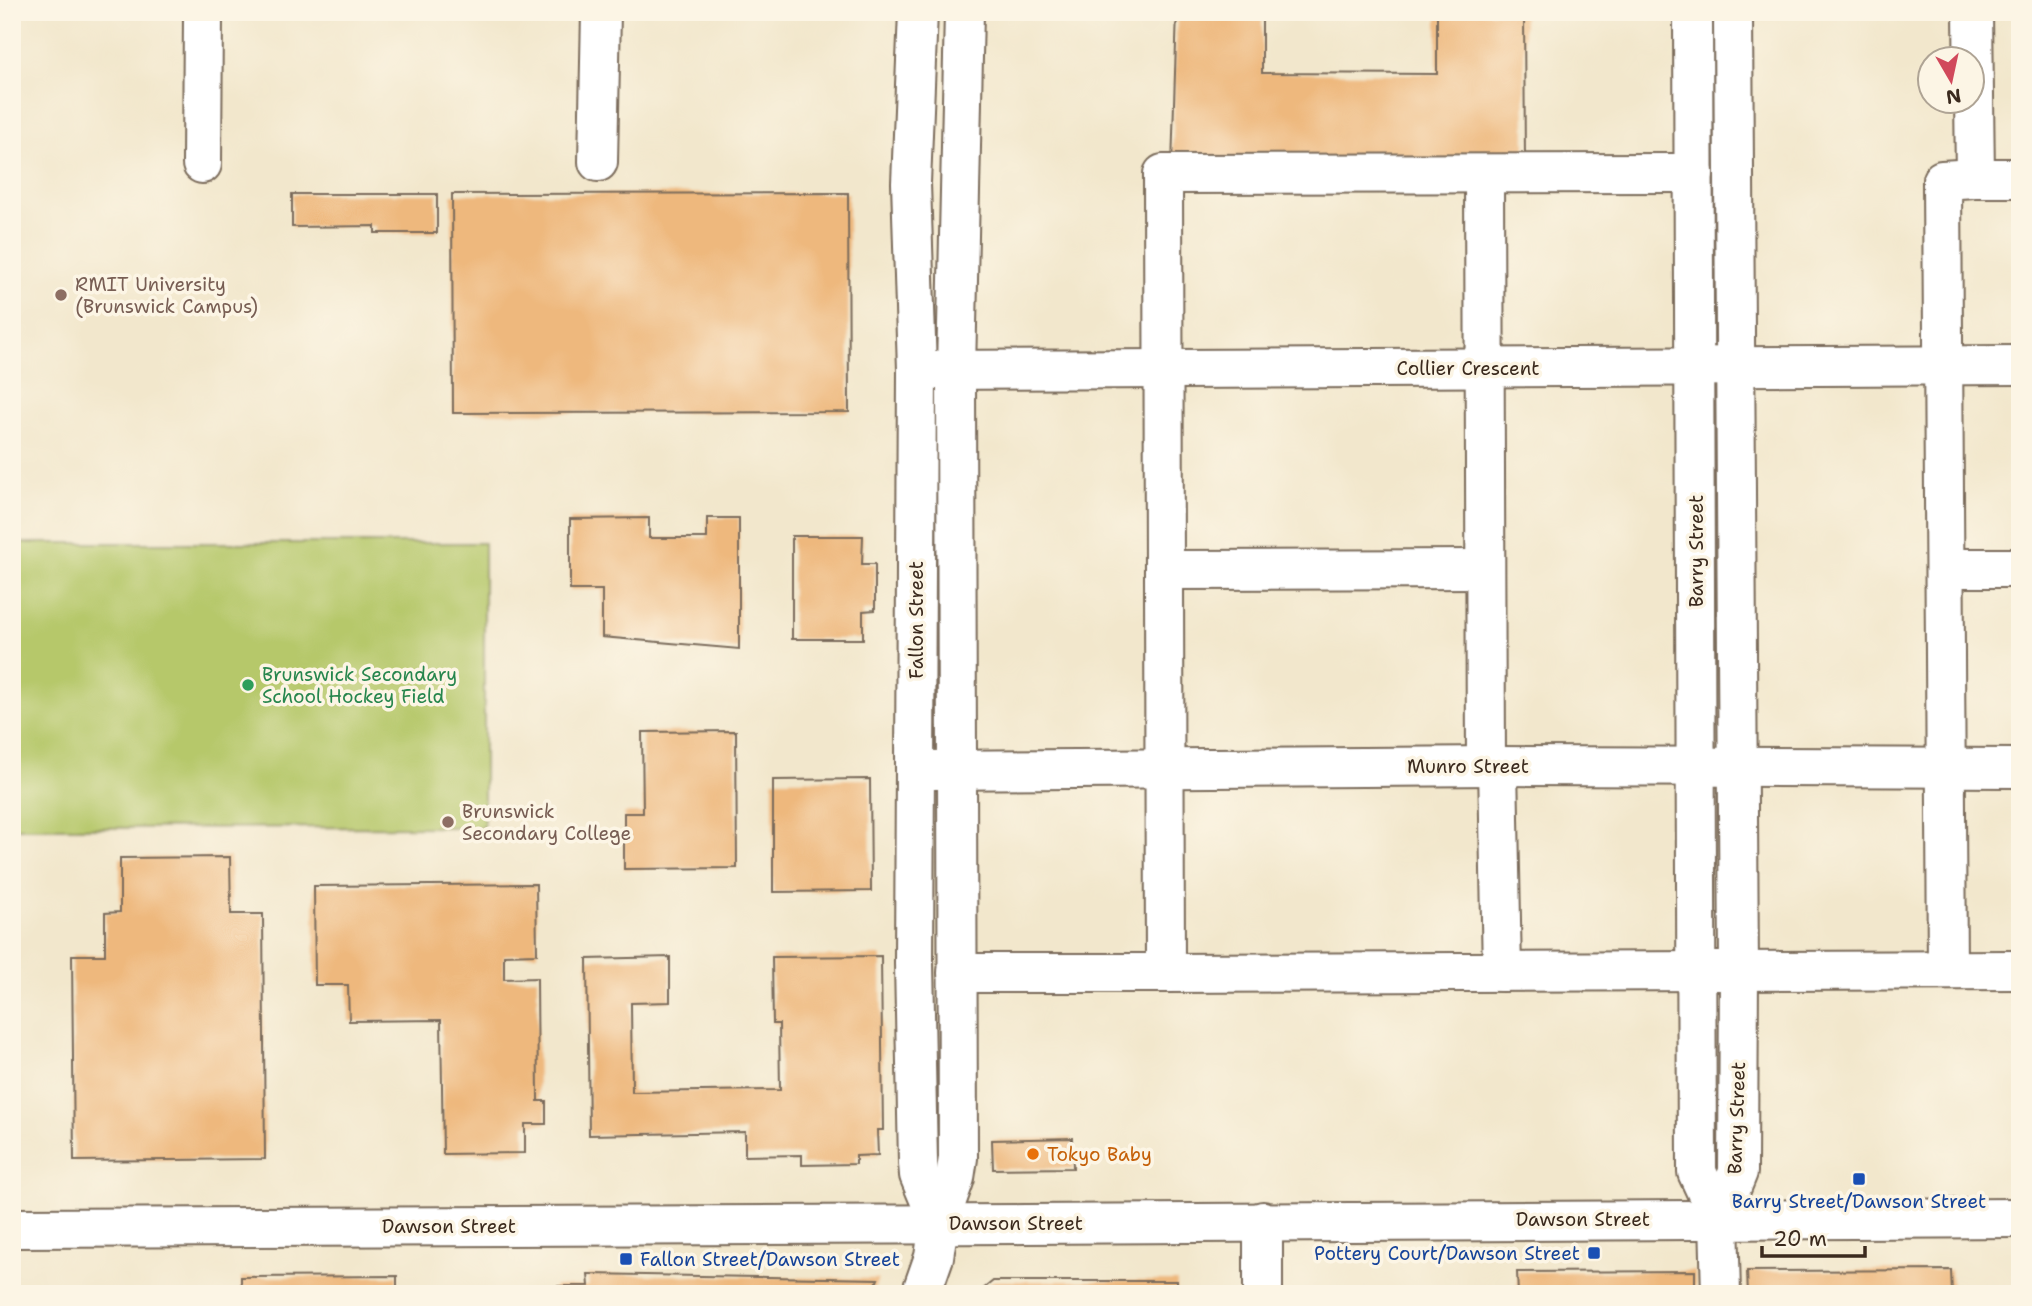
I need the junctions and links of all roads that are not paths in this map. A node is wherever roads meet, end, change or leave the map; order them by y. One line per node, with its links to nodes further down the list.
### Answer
1 (203, 12): 9 (street)
2 (601, 12): 8 (street)
3 (918, 12): 20 (street, Fallon Street)
4 (964, 12): 21 (street)
5 (1693, 12): 10 (street, Barry Street)
6 (1733, 12): 15 (street, Barry Street)
7 (1973, 12): 12 (street)
8 (598, 162)
9 (202, 164)
10 (1694, 173): 11 (street); 14 (street, Barry Street)
11 (1484, 175): 18 (street); 19 (street)
12 (1975, 178): 13 (street); 16 (street)
13 (2020, 178)
14 (1695, 365): 15 (street, Collier Crescent); 18 (street, Collier Crescent); 27 (street, Barry Street)
15 (1735, 365): 16 (street, Collier Crescent); 28 (street, Barry Street)
16 (1943, 365): 17 (street, Collier Crescent); 22 (street)
17 (2020, 365)
18 (1484, 368): 19 (street, Collier Crescent); 24 (street)
19 (1163, 369): 21 (street, Collier Crescent); 25 (street)
20 (917, 370): 21 (street, Collier Crescent); 32 (street, Fallon Street)
21 (956, 370): 33 (street)
22 (1945, 568): 23 (street); 29 (street)
23 (2020, 568)
24 (1485, 569): 25 (street); 26 (street)
25 (1164, 570): 31 (street)
26 (1492, 766): 27 (street, Munro Street); 31 (street, Munro Street); 38 (street)
27 (1698, 768): 28 (street, Munro Street); 36 (street, Barry Street)
28 (1738, 768): 29 (street, Munro Street); 37 (street, Barry Street)
29 (1946, 768): 30 (street, Munro Street); 34 (street)
30 (2020, 768)
31 (1164, 769): 33 (street, Munro Street); 40 (street)
32 (916, 770): 33 (street, Munro Street); 44 (street, Fallon Street)
33 (956, 770): 39 (street)
34 (1947, 970): 35 (street); 37 (street)
35 (2020, 970)
36 (1698, 971): 37 (street); 38 (street); 42 (street, Barry Street)
37 (1739, 971): 42 (street, Barry Street)
38 (1502, 972): 40 (street)
39 (957, 973): 40 (street); 44 (street)
40 (1165, 973)
41 (2020, 1218): 42 (street, Dawson Street)
42 (1719, 1219): 43 (street, Dawson Street); 48 (street)
43 (1263, 1221): 44 (street, Dawson Street); 47 (street)
44 (939, 1223): 45 (street, Dawson Street); 46 (street)
45 (12, 1228)
46 (921, 1294)
47 (1263, 1294)
48 (1721, 1294)

